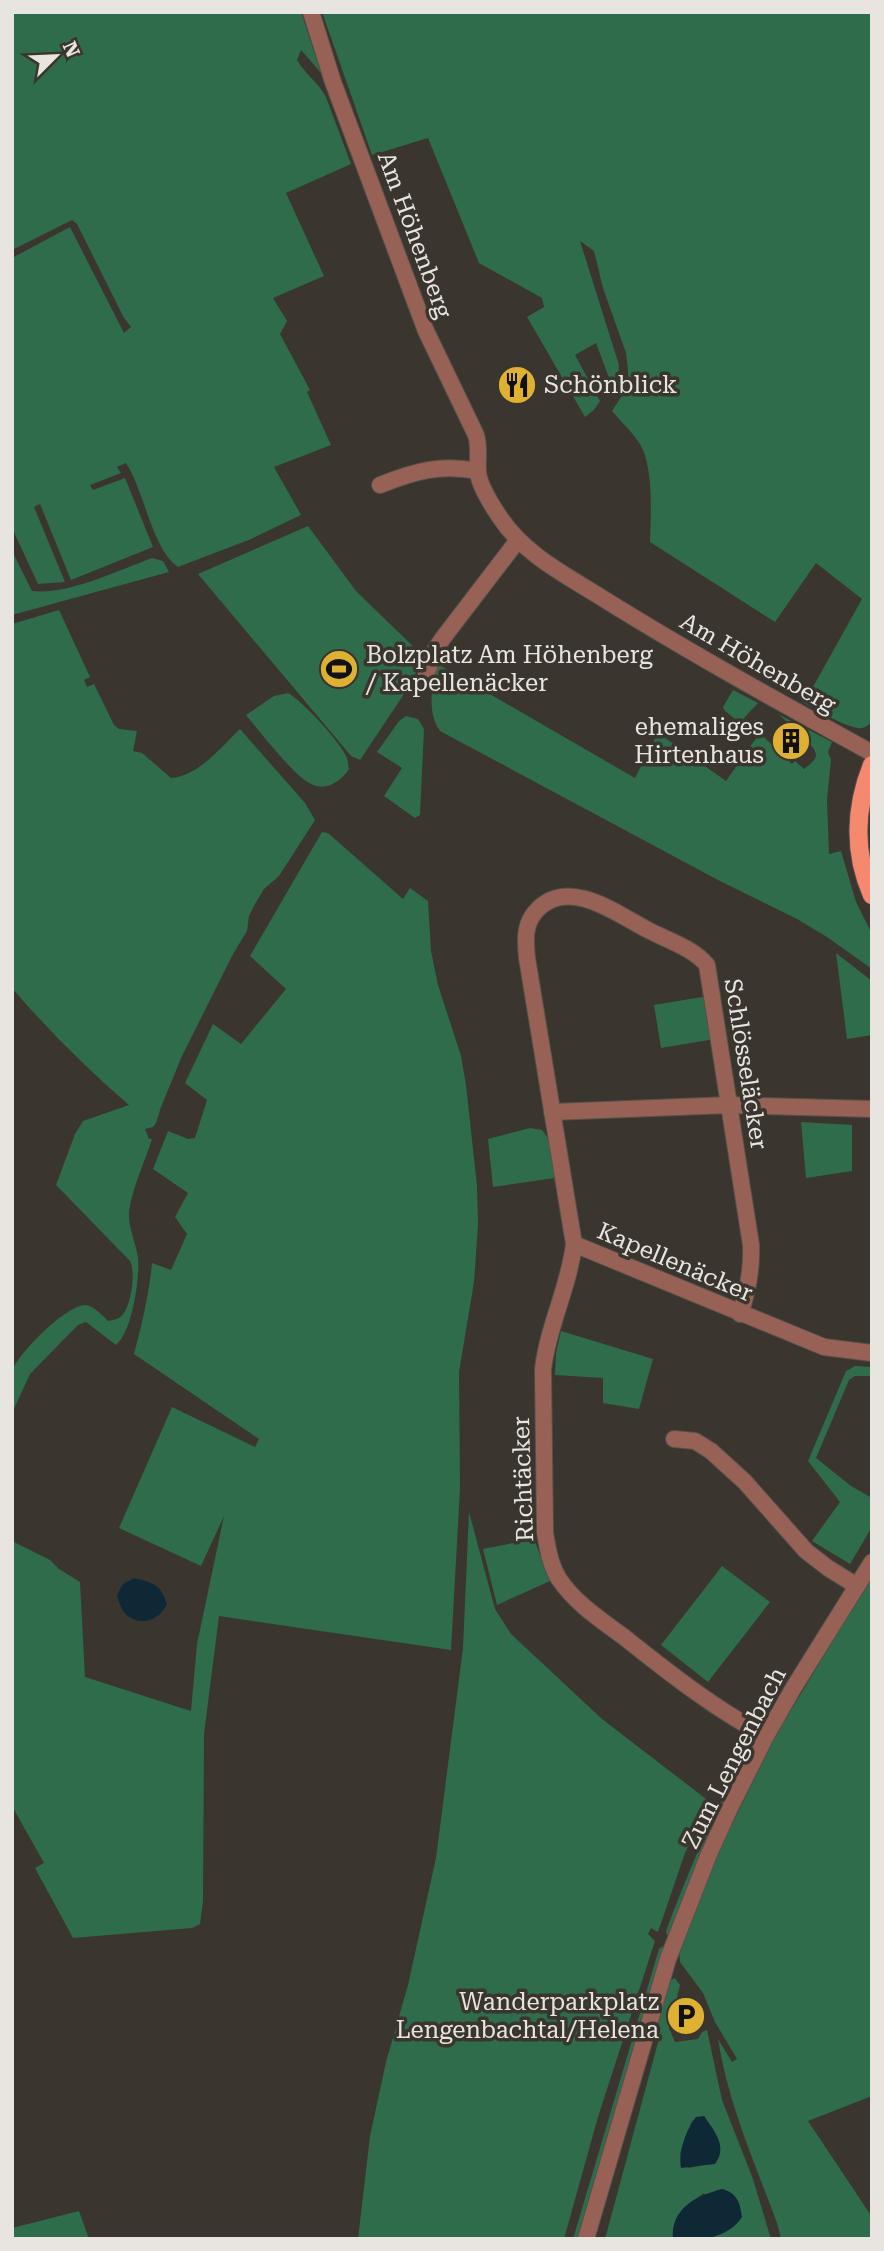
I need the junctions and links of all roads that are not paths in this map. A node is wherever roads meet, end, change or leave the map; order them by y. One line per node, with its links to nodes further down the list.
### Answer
1 (311, 12): 2 (street, Am Höhenberg)
2 (478, 471): 3 (street); 4 (street, Am Höhenberg)
3 (380, 485)
4 (518, 540): 5 (street); 6 (street, Am Höhenberg)
5 (426, 675)
6 (872, 753)
7 (872, 765): 8 (main road)
8 (872, 895)
9 (730, 1105): 10 (street); 11 (street); 11 (street, Schlösseläcker); 13 (street, Schlösseläcker)
10 (872, 1109)
11 (552, 1112): 12 (street, Kapellenäcker)
12 (574, 1244): 13 (street, Kapellenäcker); 18 (street, Richtäcker)
13 (740, 1314): 14 (street, Kapellenäcker)
14 (872, 1353)
15 (674, 1439): 17 (street)
16 (872, 1562): 17 (street, Zum Lengenbach)
17 (857, 1586): 18 (street, Zum Lengenbach)
18 (766, 1736): 19 (street, Zum Lengenbach)
19 (586, 2239)

